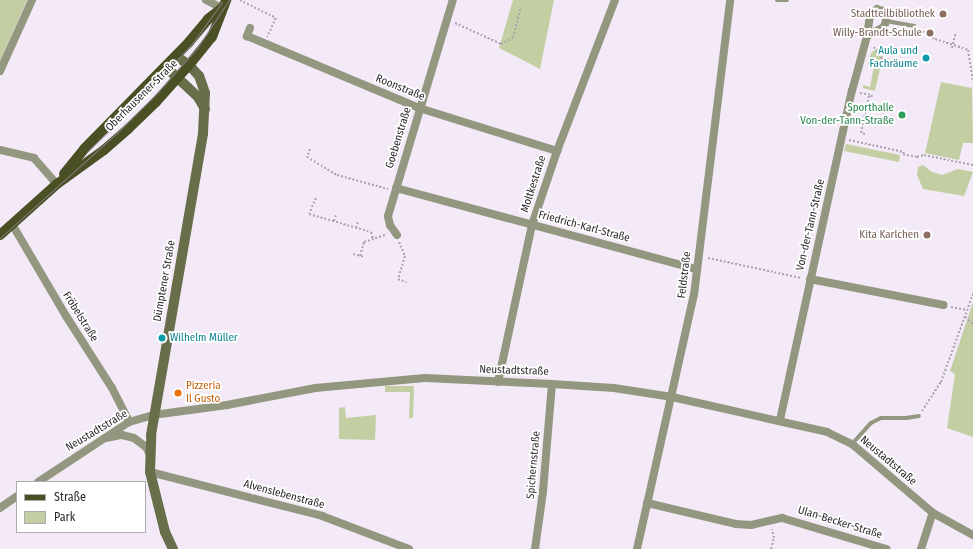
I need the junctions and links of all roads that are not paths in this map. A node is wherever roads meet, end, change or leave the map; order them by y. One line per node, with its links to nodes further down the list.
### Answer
1 (32, 0): 16 (street)
2 (206, 0): 8 (street)
3 (453, 0): 18 (street, Goebenstraße)
4 (615, 0): 21 (street, Moltkestraße)
5 (730, 0): 28 (street, Feldstraße)
6 (777, 0): 7 (lane)
7 (787, 0)
8 (224, 4): 13 (main road, Oberhausener Straße); 14 (main road, Oberhausener Straße)
9 (886, 21): 10 (lane); 12 (street); 12 (street, Von-der-Tann-Straße)
10 (915, 26)
11 (250, 28): 18 (street, Roonstraße)
12 (867, 36): 29 (street, Von-der-Tann-Straße)
13 (176, 56): 14 (street, Dümptener Straße); 15 (main road, Oberhausener Straße)
14 (189, 65): 17 (main road, Oberhausener Straße); 19 (street, Dümptener Straße)
15 (167, 66): 17 (street); 22 (main road, Oberhausener Straße)
16 (0, 70)
17 (178, 78): 19 (street); 22 (main road, Oberhausener Straße)
18 (419, 108): 21 (street, Roonstraße); 23 (street, Goebenstraße)
19 (205, 109): 34 (street, Dümptener Straße)
20 (0, 150): 22 (street)
21 (557, 151): 25 (street, Moltkestraße)
22 (57, 184): 24 (main road, Oberhausener Straße)
23 (395, 189): 25 (street, Friedrich-Karl-Straße); 26 (street, Goebenstraße)
24 (12, 224): 27 (main road, Oberhausener Straße); 37 (street, Fröbelstraße)
25 (532, 225): 28 (street, Friedrich-Karl-Straße); 31 (street, Moltkestraße)
26 (396, 233)
27 (0, 235)
28 (697, 269): 33 (street, Feldstraße)
29 (810, 279): 30 (street); 36 (street, Von-der-Tann-Straße)
30 (944, 305)
31 (498, 382): 32 (street, Neustadtstraße); 34 (street, Neustadtstraße)
32 (552, 384): 33 (street, Neustadtstraße); 50 (street, Spichernstraße)
33 (672, 397): 36 (street, Neustadtstraße); 44 (street, Feldstraße)
34 (153, 415): 37 (street, Neustadtstraße); 40 (street, Dümptener Straße)
35 (919, 416): 39 (lane)
36 (780, 420): 39 (street, Neustadtstraße)
37 (129, 422): 38 (street, Neustadtstraße)
38 (102, 439): 40 (street); 42 (street, Neustadtstraße)
39 (852, 444): 46 (street, Neustadtstraße)
40 (150, 455): 41 (street, Dümptener Straße)
41 (150, 472): 48 (street, Dümptener Straße); 49 (street, Alvenslebenstraße)
42 (39, 481)
43 (16, 497): 45 (street)
44 (647, 503): 51 (street, Feldstraße); 52 (street, Ulan-Becker-Straße)
45 (0, 508)
46 (933, 513): 47 (street, Neustadtstraße); 53 (street)
47 (973, 535)
48 (173, 549)
49 (409, 549)
50 (535, 549)
51 (637, 549)
52 (886, 549)
53 (921, 549)

